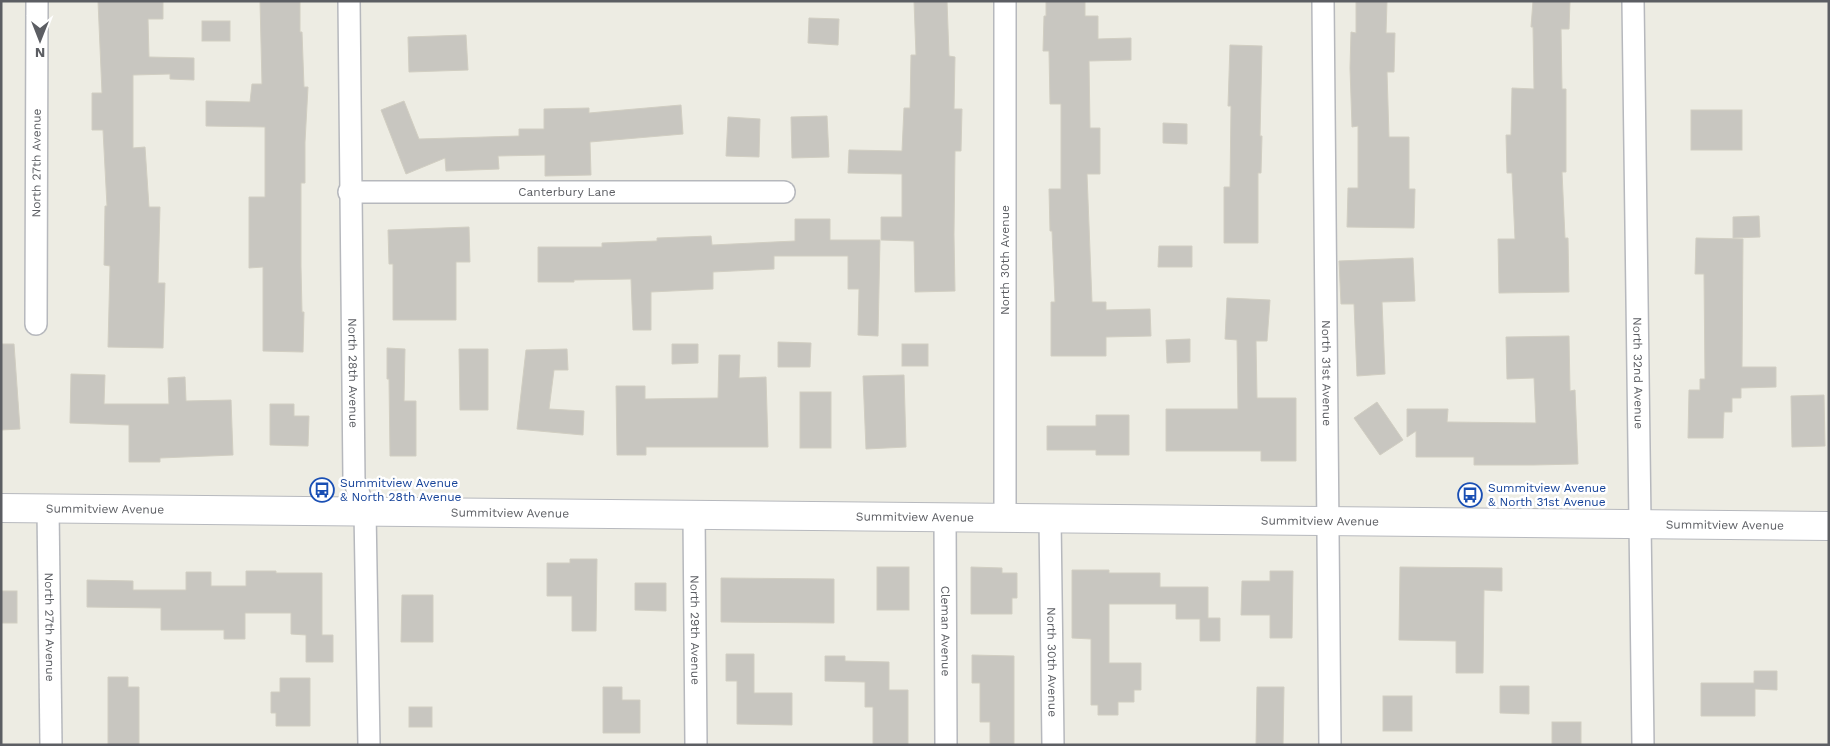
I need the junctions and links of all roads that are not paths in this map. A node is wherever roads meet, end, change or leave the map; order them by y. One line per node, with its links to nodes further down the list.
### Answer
1 (37, 1): 8 (street, North 27th Avenue)
2 (348, 1): 6 (street, North 28th Avenue)
3 (1004, 1): 14 (street, North 30th Avenue)
4 (1323, 1): 16 (street, North 31st Avenue)
5 (1633, 1): 17 (street, North 32nd Avenue)
6 (349, 192): 7 (street, Canterbury Lane); 11 (street, North 28th Avenue)
7 (784, 192)
8 (36, 324)
9 (1, 508): 10 (main road, Summitview Avenue)
10 (48, 508): 11 (main road, Summitview Avenue); 19 (street, North 27th Avenue)
11 (365, 512): 12 (main road, Summitview Avenue); 20 (street, North 28th Avenue)
12 (694, 515): 13 (main road, Summitview Avenue); 21 (street, North 29th Avenue)
13 (945, 517): 14 (main road, Summitview Avenue); 22 (street, Cleman Avenue)
14 (1005, 518): 15 (main road, Summitview Avenue)
15 (1050, 518): 16 (main road, Summitview Avenue); 23 (street, North 30th Avenue)
16 (1329, 521): 17 (main road, Summitview Avenue); 24 (street, North 31st Avenue)
17 (1640, 524): 18 (main road, Summitview Avenue); 25 (street, North 32nd Avenue)
18 (1829, 526)
19 (50, 745)
20 (369, 745)
21 (696, 745)
22 (946, 745)
23 (1053, 745)
24 (1330, 745)
25 (1643, 745)

